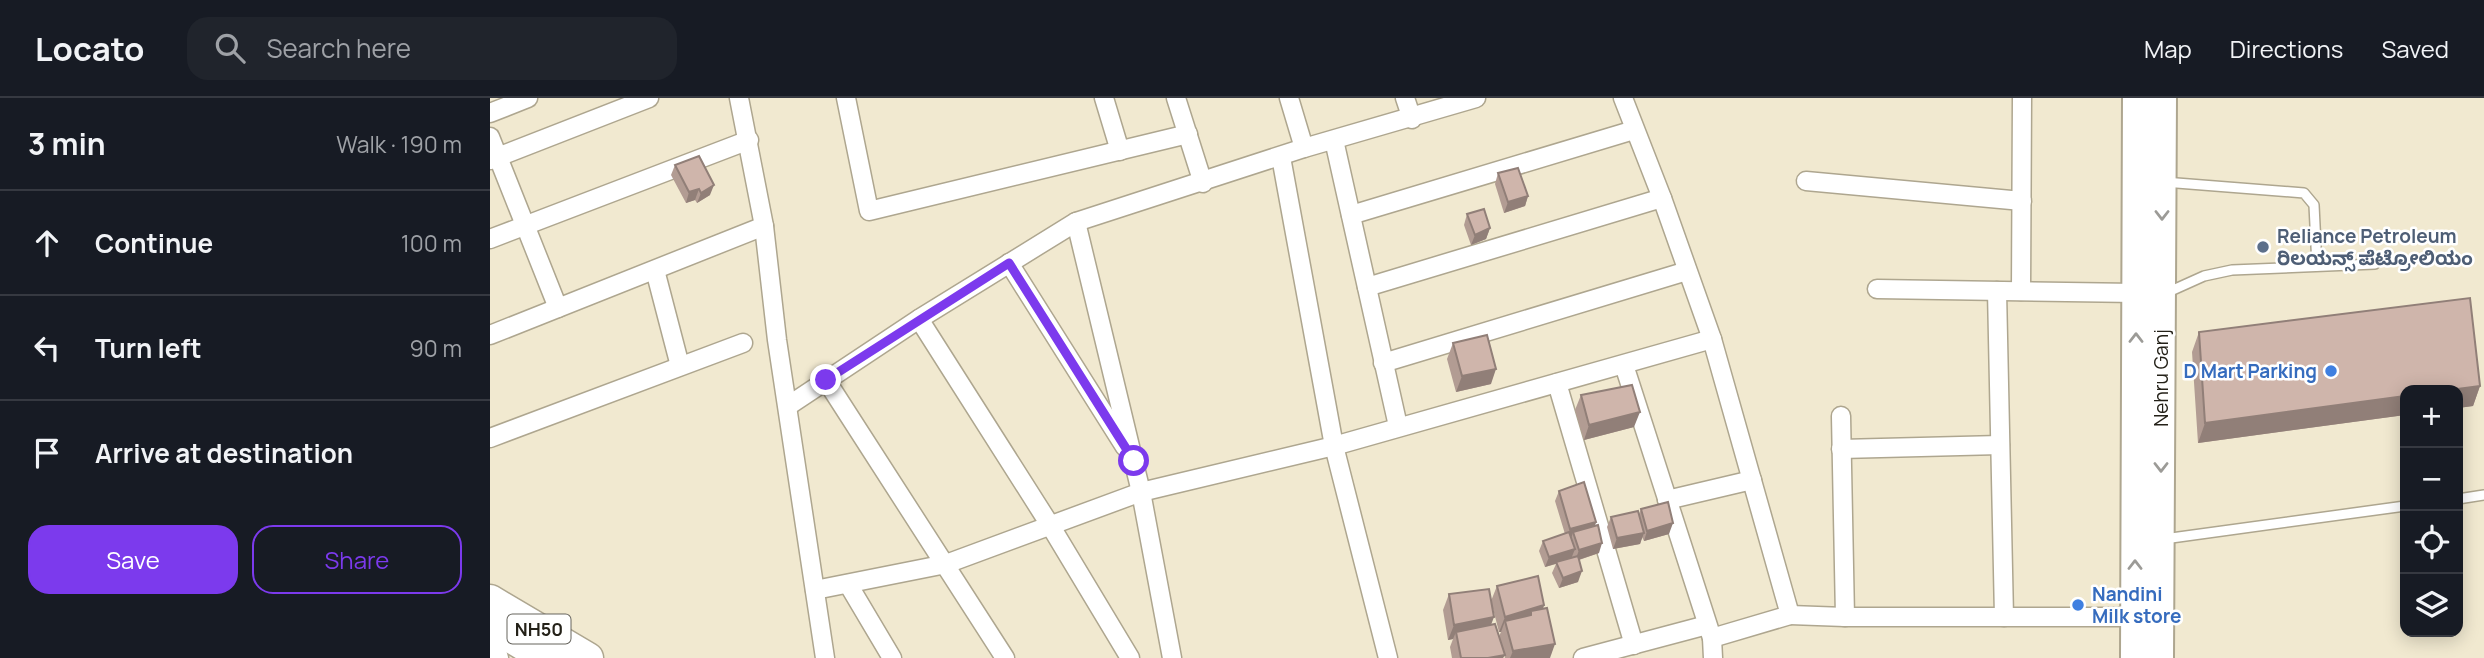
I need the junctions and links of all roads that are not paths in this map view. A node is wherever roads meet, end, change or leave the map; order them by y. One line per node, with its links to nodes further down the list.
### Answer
1 (528, 98): 14 (street)
2 (649, 98): 24 (street)
3 (739, 98): 20 (street)
4 (846, 98): 22 (street)
5 (1104, 98): 22 (street)
6 (1176, 98): 17 (street)
7 (1289, 98): 21 (street)
8 (1405, 98): 15 (street)
9 (1476, 98): 15 (street)
10 (1623, 98): 16 (street)
11 (2022, 98): 29 (street)
12 (2137, 98): 44 (main road, Nehru Ganj)
13 (2162, 98): 26 (main road, Nehru Ganj)
14 (490, 113)
15 (1412, 119): 19 (street)
16 (1634, 131): 28 (street); 30 (street)
17 (1188, 134): 22 (street); 27 (street)
18 (490, 136): 24 (street)
19 (1334, 139): 21 (street); 30 (street)
20 (749, 141): 32 (street); 33 (street)
21 (1304, 148): 23 (street)
22 (1120, 151)
23 (1281, 157): 27 (street); 60 (street)
24 (494, 158): 32 (street)
25 (1806, 181): 29 (street)
26 (2162, 181): 37 (lane); 44 (main road, Nehru Ganj, one-way to 44)
27 (1203, 183): 31 (street)
28 (1662, 198): 39 (street); 40 (street)
29 (2022, 201): 43 (street)
30 (1351, 215): 40 (street)
31 (1076, 222): 35 (street); 62 (street)
32 (525, 226): 34 (street); 45 (street)
33 (764, 226): 38 (street); 55 (street)
34 (490, 239)
35 (1009, 263): 46 (street); 62 (street)
36 (2375, 264): 37 (lane)
37 (2317, 266): 44 (lane)
38 (655, 270): 45 (street); 52 (street)
39 (1687, 271): 48 (street); 50 (street)
40 (1367, 287): 50 (street)
41 (1877, 289): 42 (street)
42 (1997, 291): 43 (street); 59 (street)
43 (2021, 291): 44 (street)
44 (2149, 295): 70 (main road, Nehru Ganj, one-way to 70); 78 (main road, Nehru Ganj, one-way to 44)
45 (558, 308): 47 (street)
46 (919, 319): 53 (street); 69 (street)
47 (490, 335)
48 (1712, 339): 51 (street); 63 (street)
49 (743, 343): 52 (street)
50 (1383, 363): 57 (street)
51 (1624, 365): 54 (street); 67 (street)
52 (680, 366): 58 (street)
53 (826, 380): 55 (street); 71 (street)
54 (1557, 383): 57 (street); 81 (street)
55 (788, 406): 73 (street)
56 (1841, 415): 61 (street)
57 (1398, 426): 60 (street)
58 (490, 439)
59 (2000, 445): 61 (street); 77 (street)
60 (1334, 446): 64 (street); 90 (street)
61 (1841, 449): 76 (street)
62 (1134, 461): 64 (street)
63 (1752, 480): 67 (street); 75 (street)
64 (1141, 492): 69 (street); 89 (street)
65 (2484, 495): 66 (lane)
66 (2463, 498)
67 (1667, 499): 80 (street)
68 (2400, 507): 70 (lane)
69 (1050, 525): 71 (street); 88 (street)
70 (2161, 540): 94 (main road, Nehru Ganj)
71 (946, 564): 72 (street); 87 (street)
72 (848, 584): 73 (street); 86 (street)
73 (815, 590): 85 (street)
74 (490, 600): 84 (highway, NH50)
75 (1790, 615): 76 (street); 80 (street)
76 (1845, 617): 77 (street)
77 (2004, 617): 78 (street)
78 (2135, 617): 93 (main road, Nehru Ganj)
79 (490, 627): 82 (street); 83 (highway, NH50)
80 (1710, 632): 81 (street); 92 (street)
81 (1634, 645): 91 (street)
82 (499, 658)
83 (545, 658)
84 (588, 658)
85 (825, 658)
86 (892, 658)
87 (1004, 658)
88 (1130, 658)
89 (1172, 658)
90 (1388, 658)
91 (1583, 658)
92 (1713, 658)
93 (2135, 658)
94 (2159, 658)

